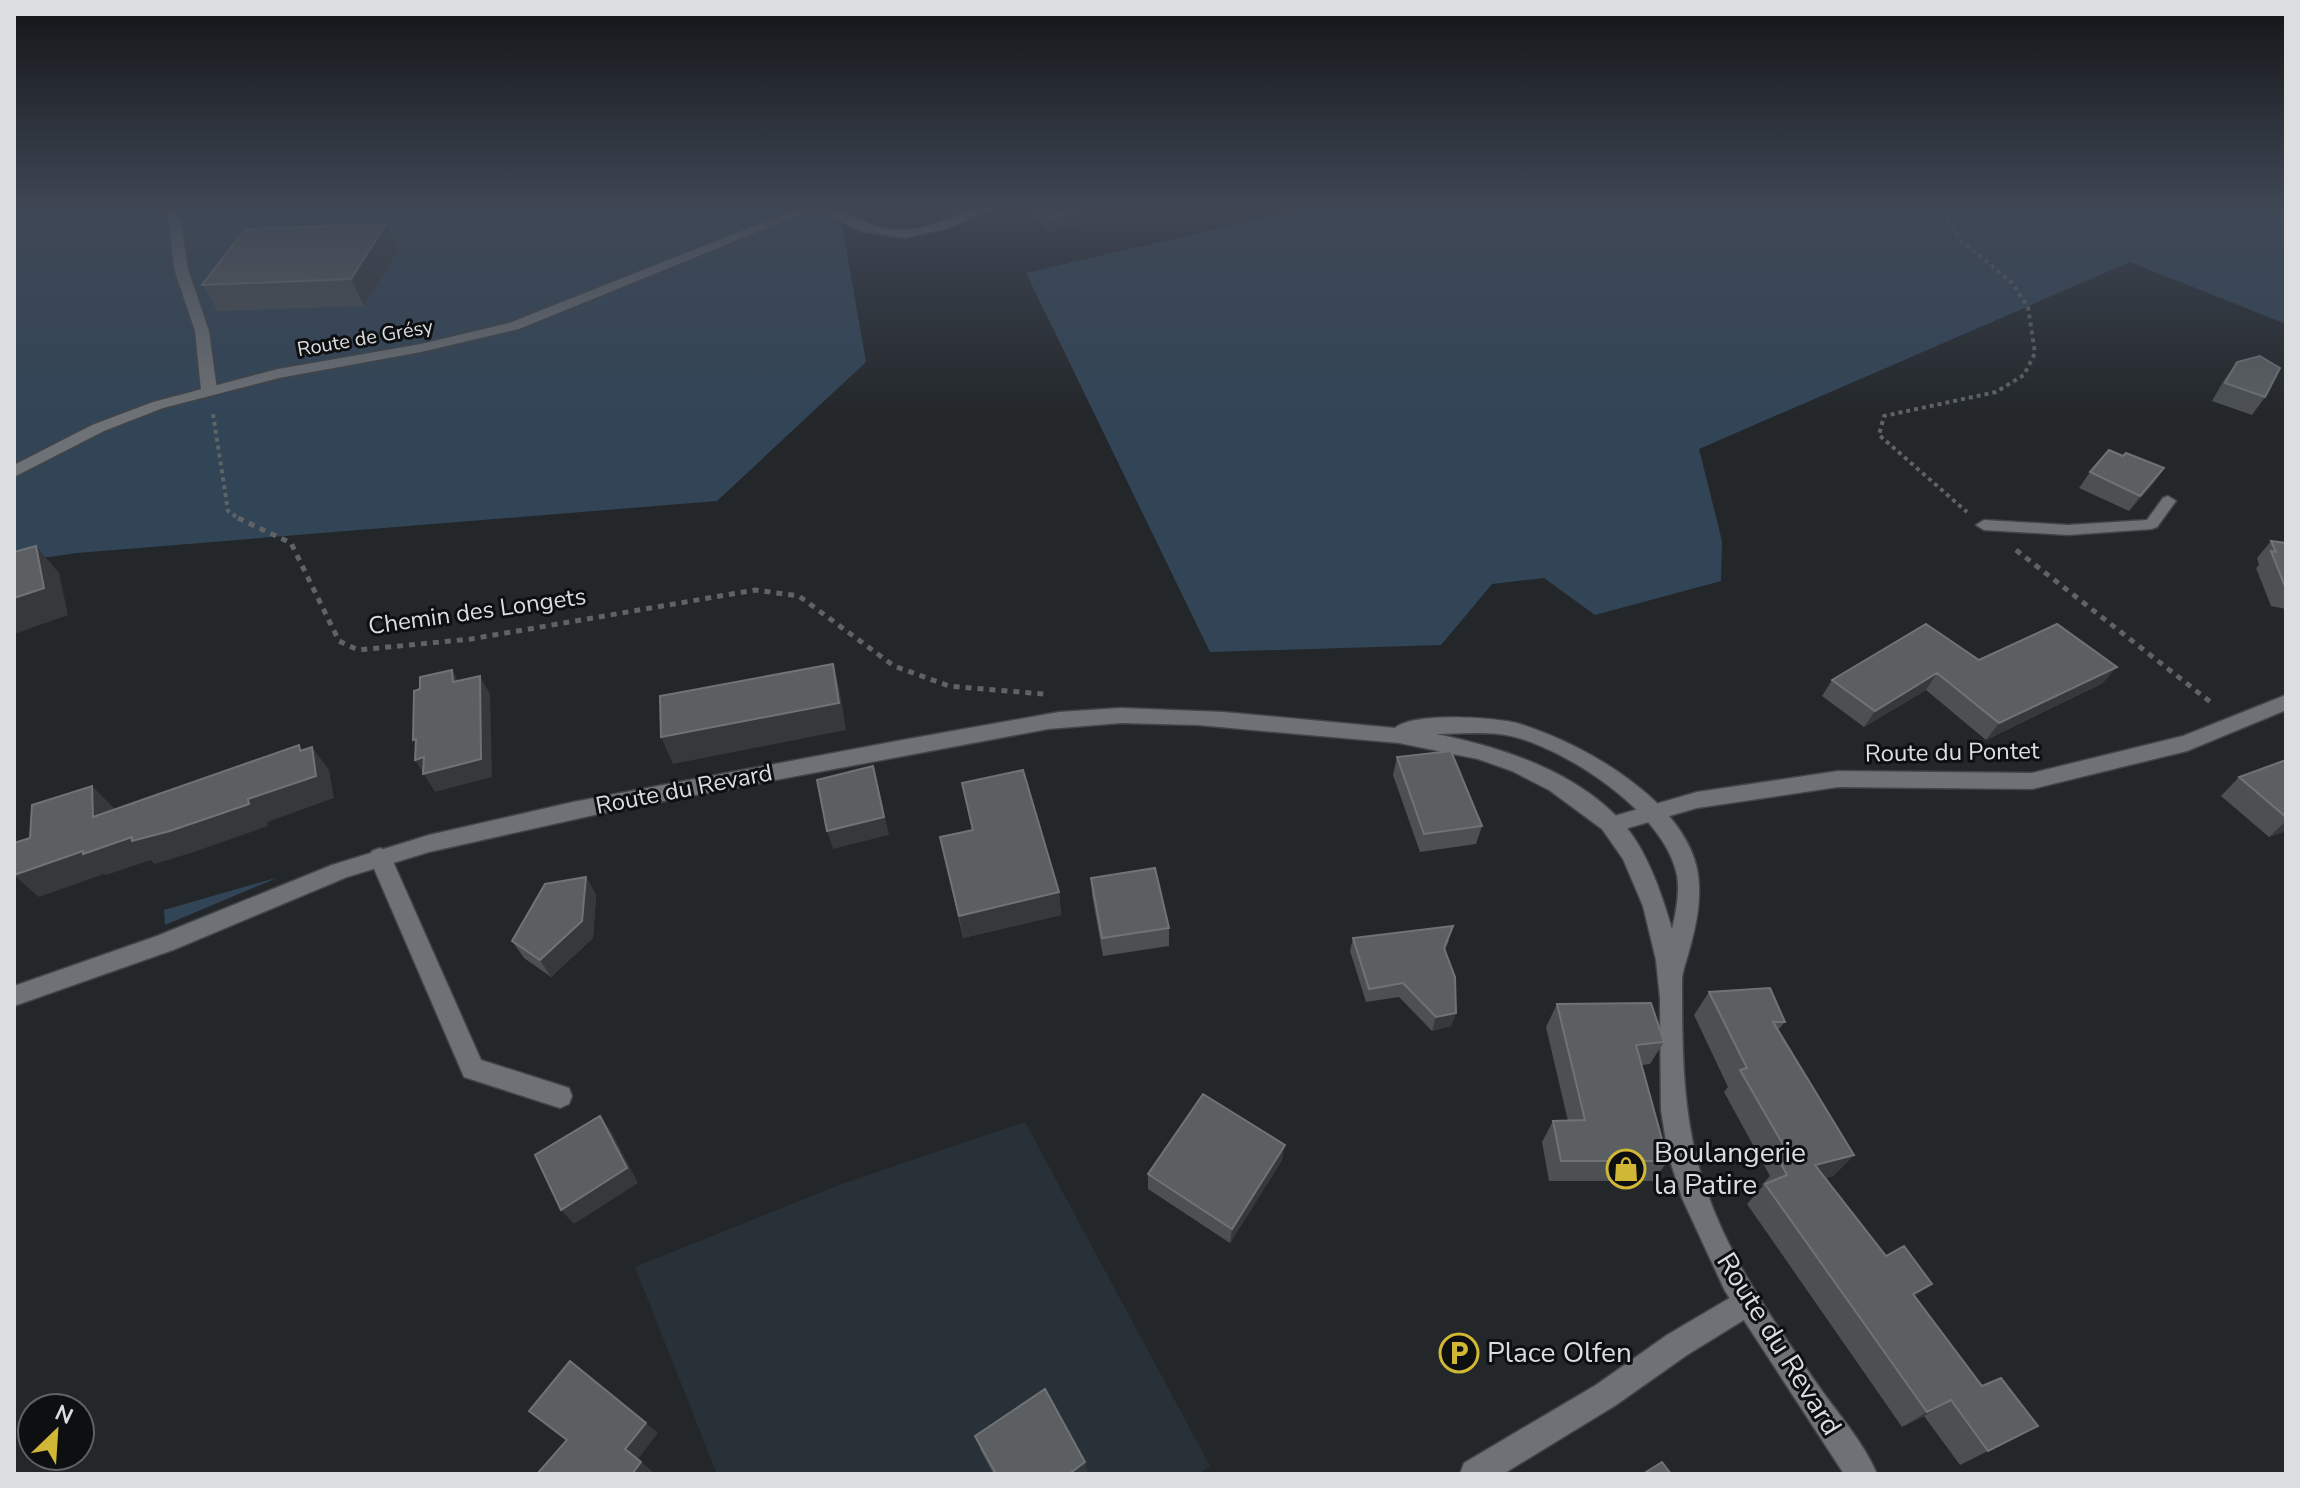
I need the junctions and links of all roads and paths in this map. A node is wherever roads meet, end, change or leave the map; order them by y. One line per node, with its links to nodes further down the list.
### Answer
1 (184, 276): 4 (main road)
2 (639, 276): 4 (main road, Route de Grésy)
3 (2004, 276): 7 (path)
4 (209, 390): 5 (main road, Route de Grésy); 9 (path, Chemin des Longets)
5 (14, 472)
6 (2168, 501): 7 (lane)
7 (1984, 525): 10 (path)
8 (2286, 702): 10 (main road, Route du Pontet)
9 (1073, 718): 11 (main road, Route du Revard); 14 (main road, Route du Revard)
10 (2236, 722): 12 (main road, Route du Pontet)
11 (1381, 733): 12 (main road, Route du Revard); 13 (main road, Route du Revard)
12 (1652, 812): 13 (main road, Route du Pontet); 15 (main road, Route du Revard)
13 (1611, 825): 15 (main road, Route du Revard)
14 (380, 857): 16 (main road, Route du Revard); 17 (main road)
15 (1670, 976): 18 (main road, Route du Revard)
16 (14, 996)
17 (560, 1096)
18 (1745, 1303): 19 (main road); 20 (main road, Route du Revard)
19 (1475, 1474)
20 (1862, 1474)

